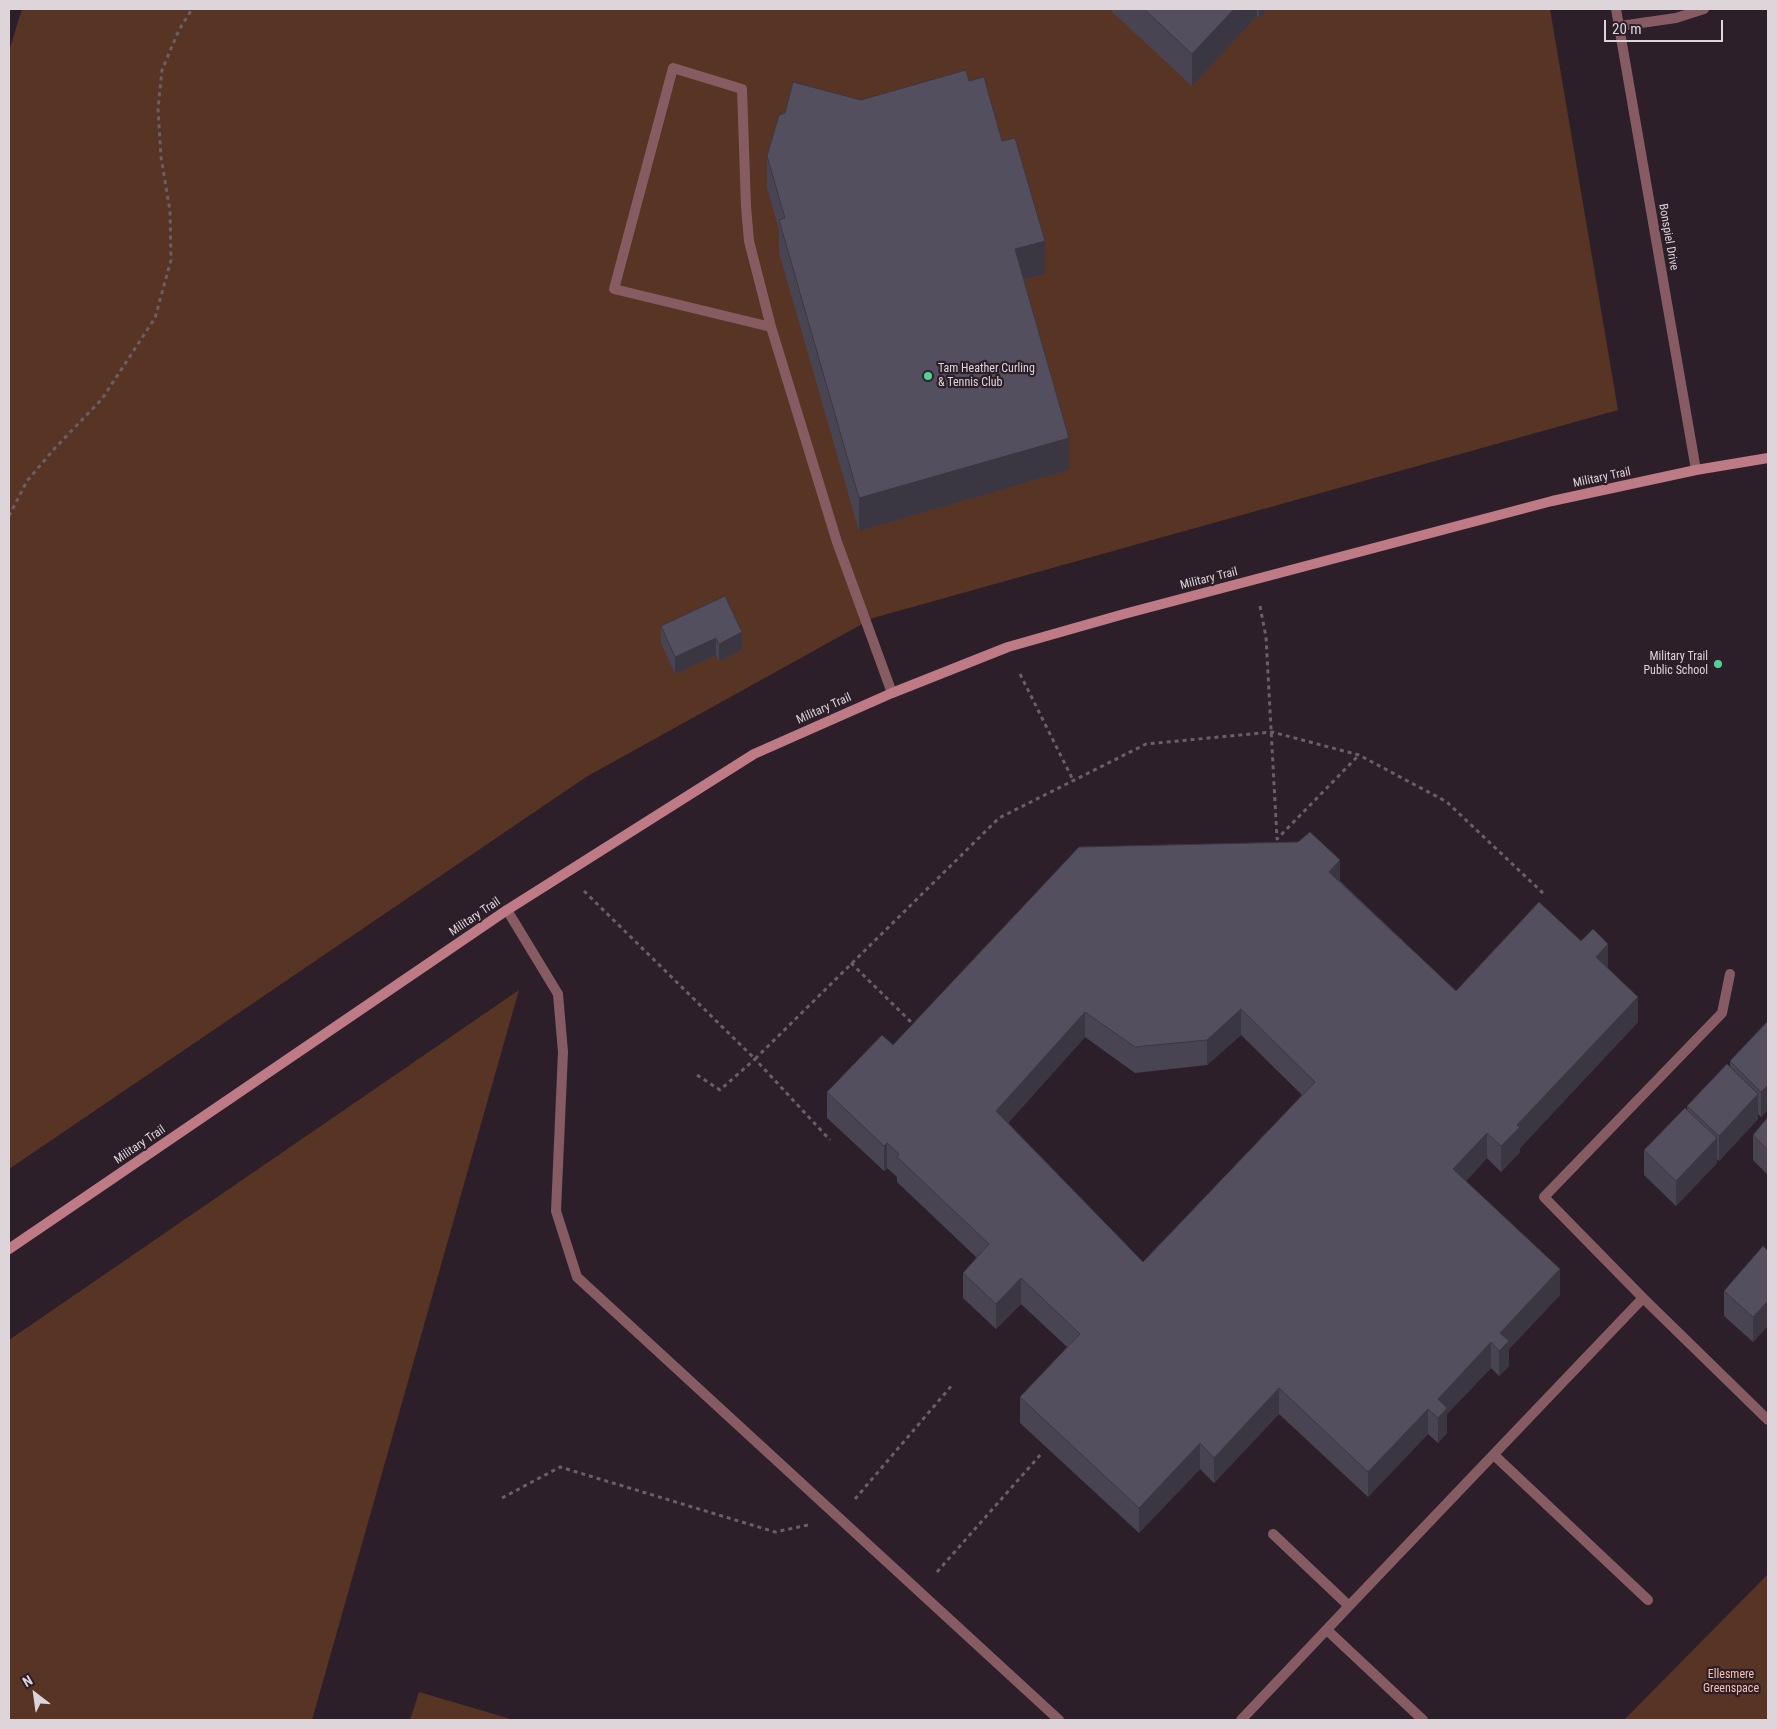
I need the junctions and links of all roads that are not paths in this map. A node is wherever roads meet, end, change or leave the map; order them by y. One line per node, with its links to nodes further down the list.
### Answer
1 (1616, 9): 3 (street, Bonspiel Drive)
2 (1704, 9): 3 (street)
3 (1620, 26): 6 (street, Bonspiel Drive)
4 (771, 327): 4 (street); 7 (street)
5 (1768, 458): 6 (street, Military Trail)
6 (1696, 470): 7 (street, Military Trail)
7 (892, 693): 8 (street, Military Trail)
8 (507, 910): 10 (street, Military Trail); 18 (street)
9 (1730, 974): 11 (street)
10 (9, 1249)
11 (1643, 1298): 12 (street); 13 (street)
12 (1768, 1420)
13 (1494, 1455): 15 (street); 16 (street)
14 (1274, 1534): 16 (street)
15 (1648, 1600)
16 (1349, 1606): 17 (street)
17 (1327, 1630): 19 (street); 20 (street)
18 (1058, 1720)
19 (1241, 1720)
20 (1423, 1720)

